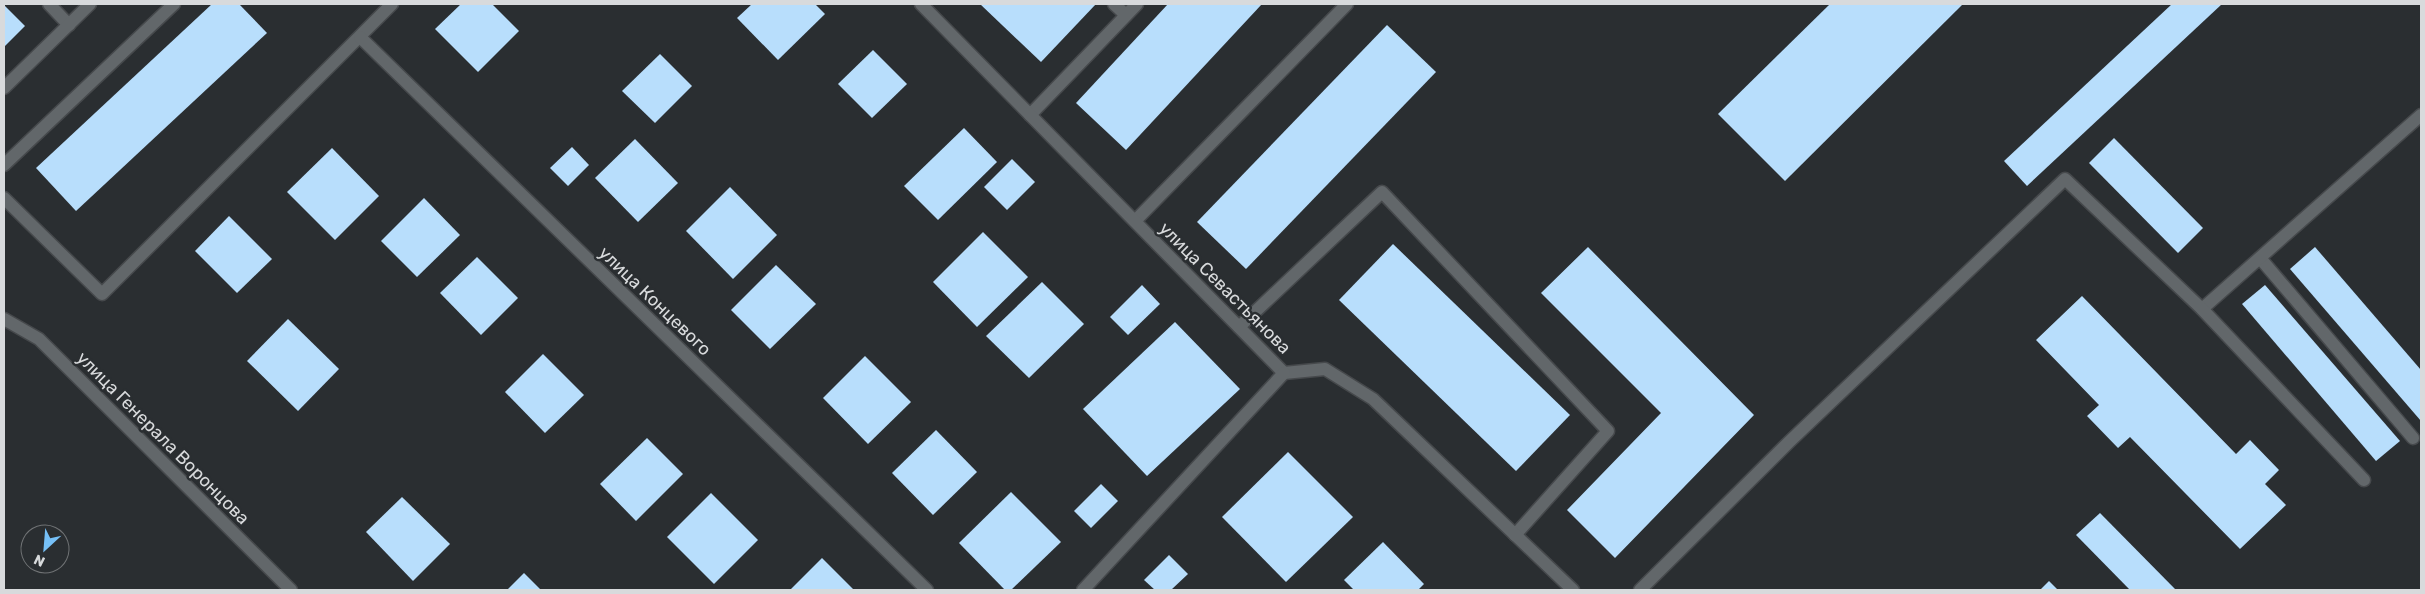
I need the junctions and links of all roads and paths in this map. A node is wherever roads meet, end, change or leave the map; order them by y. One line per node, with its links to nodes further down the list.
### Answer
1 (49, 4): 10 (street)
2 (90, 4): 10 (street)
3 (174, 4): 15 (street)
4 (392, 4): 11 (street)
5 (921, 4): 13 (street, улица Севастьянова)
6 (1114, 4): 9 (street)
7 (1137, 4): 9 (street)
8 (1347, 4): 17 (street)
9 (1126, 15): 13 (street)
10 (69, 25): 12 (street)
11 (360, 37): 16 (street); 27 (street, улица Концевого)
12 (4, 88)
13 (1030, 115): 17 (street, улица Севастьянова)
14 (2421, 116): 18 (street)
15 (4, 165)
16 (4, 198)
17 (1135, 221): 21 (street, улица Севастьянова)
18 (2260, 258): 19 (street); 23 (street)
19 (2202, 309): 24 (street); 30 (street)
20 (4, 319): 26 (street, улица Генерала Воронцова)
21 (1239, 327): 22 (street, улица Севастьянова); 25 (street)
22 (1284, 373): 25 (street, улица Севастьянова); 28 (street)
23 (2412, 438)
24 (2364, 480)
25 (1515, 535): 29 (street, улица Севастьянова)
26 (292, 590)
27 (927, 590)
28 (1082, 590)
29 (1573, 590)
30 (1640, 590)

